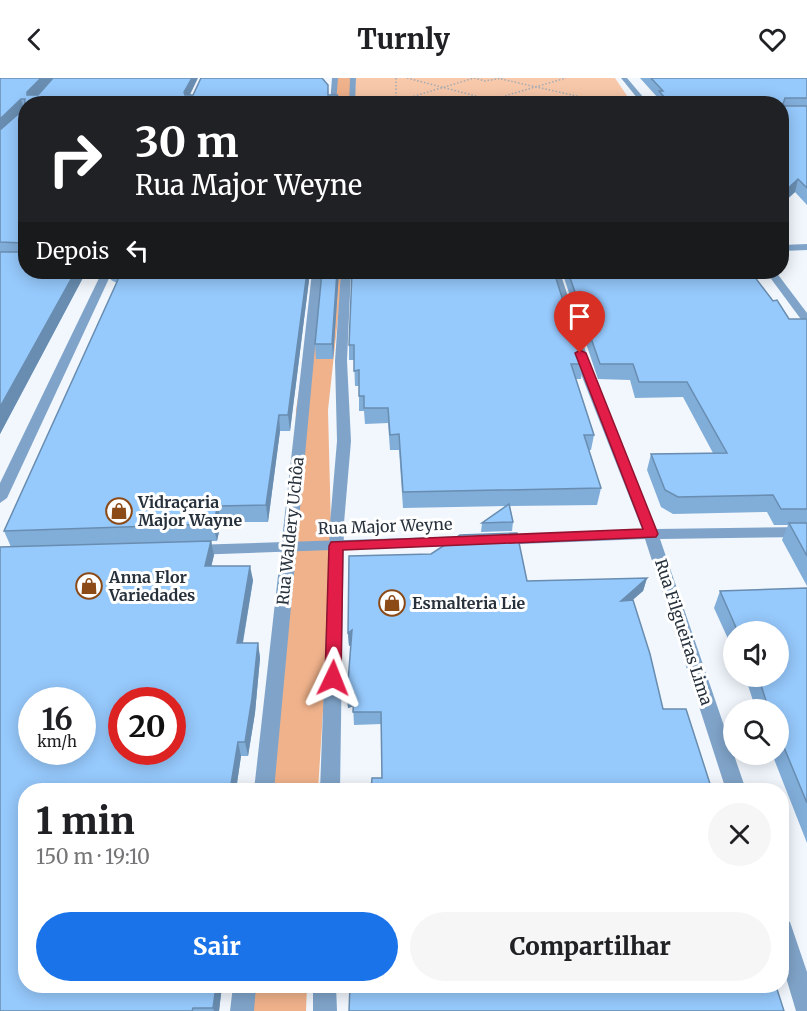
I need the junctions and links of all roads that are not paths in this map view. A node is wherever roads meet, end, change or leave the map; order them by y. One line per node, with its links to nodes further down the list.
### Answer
1 (335, 78): 4 (street)
2 (353, 78): 5 (street)
3 (624, 78): 6 (street)
4 (334, 96)
5 (352, 96)
6 (639, 96)
7 (807, 247): 8 (street)
8 (789, 248)
9 (104, 279): 15 (street)
10 (316, 279): 18 (street, Rua Waldery Uchôa)
11 (346, 279): 19 (street)
12 (557, 279): 17 (street, Rua Filgueiras Lima)
13 (776, 279): 14 (street)
14 (807, 320)
15 (0, 498)
16 (807, 531): 17 (street, Rua Major Weyne)
17 (651, 534): 19 (street, Rua Major Weyne); 23 (street, Rua Filgueiras Lima)
18 (289, 546): 19 (street, Rua Major Weyne); 20 (street, Rua Major Weyne); 21 (street, Rua Waldery Uchôa)
19 (336, 546): 22 (street)
20 (172, 551)
21 (265, 783)
22 (330, 783)
23 (734, 783)
24 (789, 952): 27 (street)
25 (244, 993): 28 (street)
26 (325, 993): 29 (street)
27 (807, 1008)
28 (242, 1011)
29 (325, 1011)

